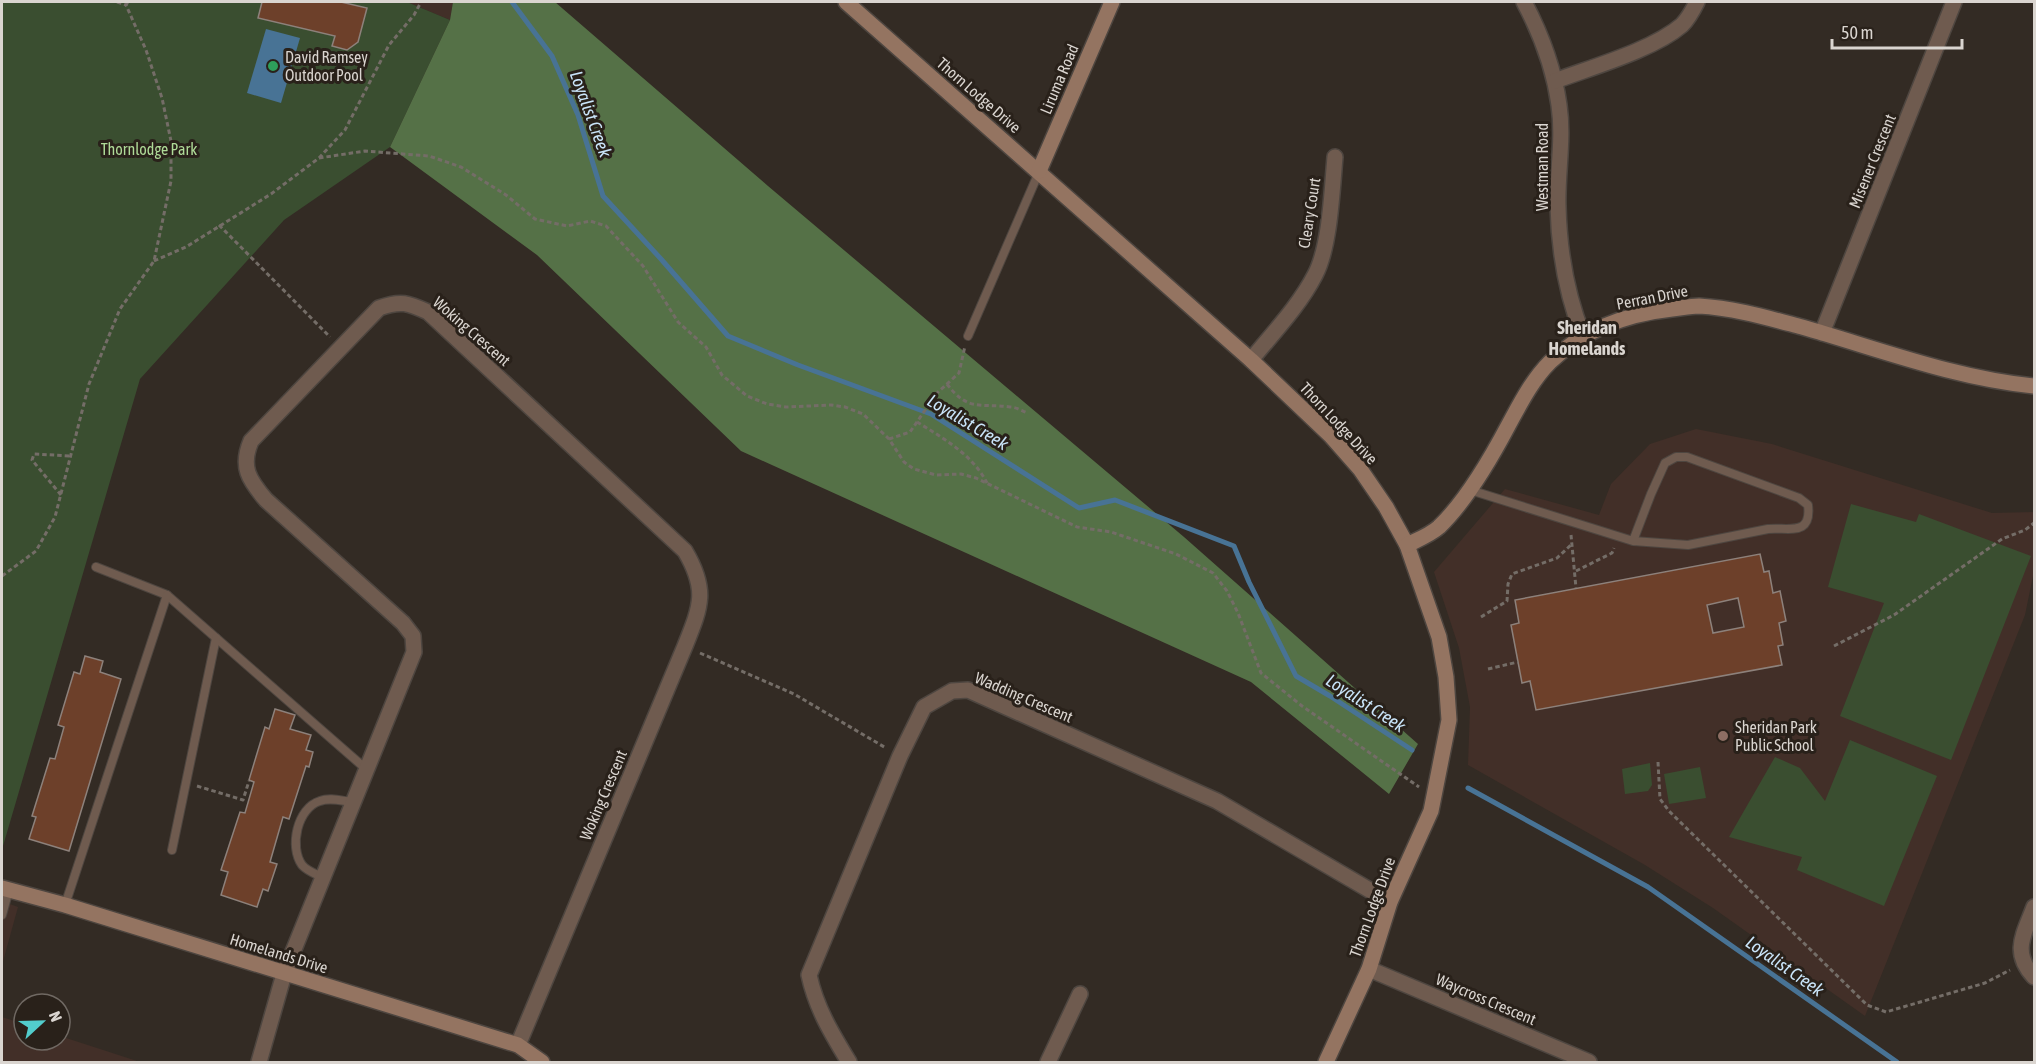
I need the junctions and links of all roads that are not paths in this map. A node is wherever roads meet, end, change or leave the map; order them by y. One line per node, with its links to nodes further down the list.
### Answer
1 (846, 2): 8 (street, Thorn Lodge Drive)
2 (1112, 2): 8 (street, Liruma Road)
3 (1524, 2): 6 (street, Westman Road)
4 (1696, 2): 6 (street)
5 (1954, 2): 9 (street, Misener Crescent)
6 (1555, 81): 11 (street, Westman Road)
7 (1335, 157): 12 (street, Cleary Court)
8 (1039, 171): 10 (lane); 12 (street, Thorn Lodge Drive)
9 (1822, 333): 11 (street, Perran Drive); 13 (street, Perran Drive)
10 (968, 336)
11 (1583, 336): 14 (street, Perran Drive)
12 (1251, 360): 16 (street, Thorn Lodge Drive)
13 (2034, 386)
14 (1469, 489): 15 (lane); 16 (street, Perran Drive)
15 (1632, 541): 15 (lane)
16 (1407, 545): 25 (street, Thorn Lodge Drive)
17 (96, 567): 18 (lane)
18 (167, 595): 19 (lane); 26 (lane)
19 (216, 638): 20 (lane); 22 (lane)
20 (366, 769): 21 (street, Woking Crescent); 33 (street, Woking Crescent)
21 (352, 802): 23 (street, Woking Crescent); 23 (lane)
22 (172, 850)
23 (322, 877): 30 (street, Woking Crescent)
24 (5, 889): 26 (street, Homelands Drive); 28 (lane)
25 (1390, 902): 29 (street, Thorn Lodge Drive); 36 (street, Wadding Crescent)
26 (65, 905): 30 (street, Homelands Drive)
27 (2034, 907): 31 (street)
28 (2, 915)
29 (1369, 969): 38 (street, Thorn Lodge Drive); 39 (street, Waycross Crescent)
30 (284, 974): 33 (street, Homelands Drive); 34 (street, Woking Crescent)
31 (2034, 977)
32 (1080, 994): 37 (street)
33 (518, 1046): 35 (street, Homelands Drive)
34 (259, 1062)
35 (542, 1062)
36 (849, 1062)
37 (1048, 1062)
38 (1326, 1062)
39 (1589, 1062)

